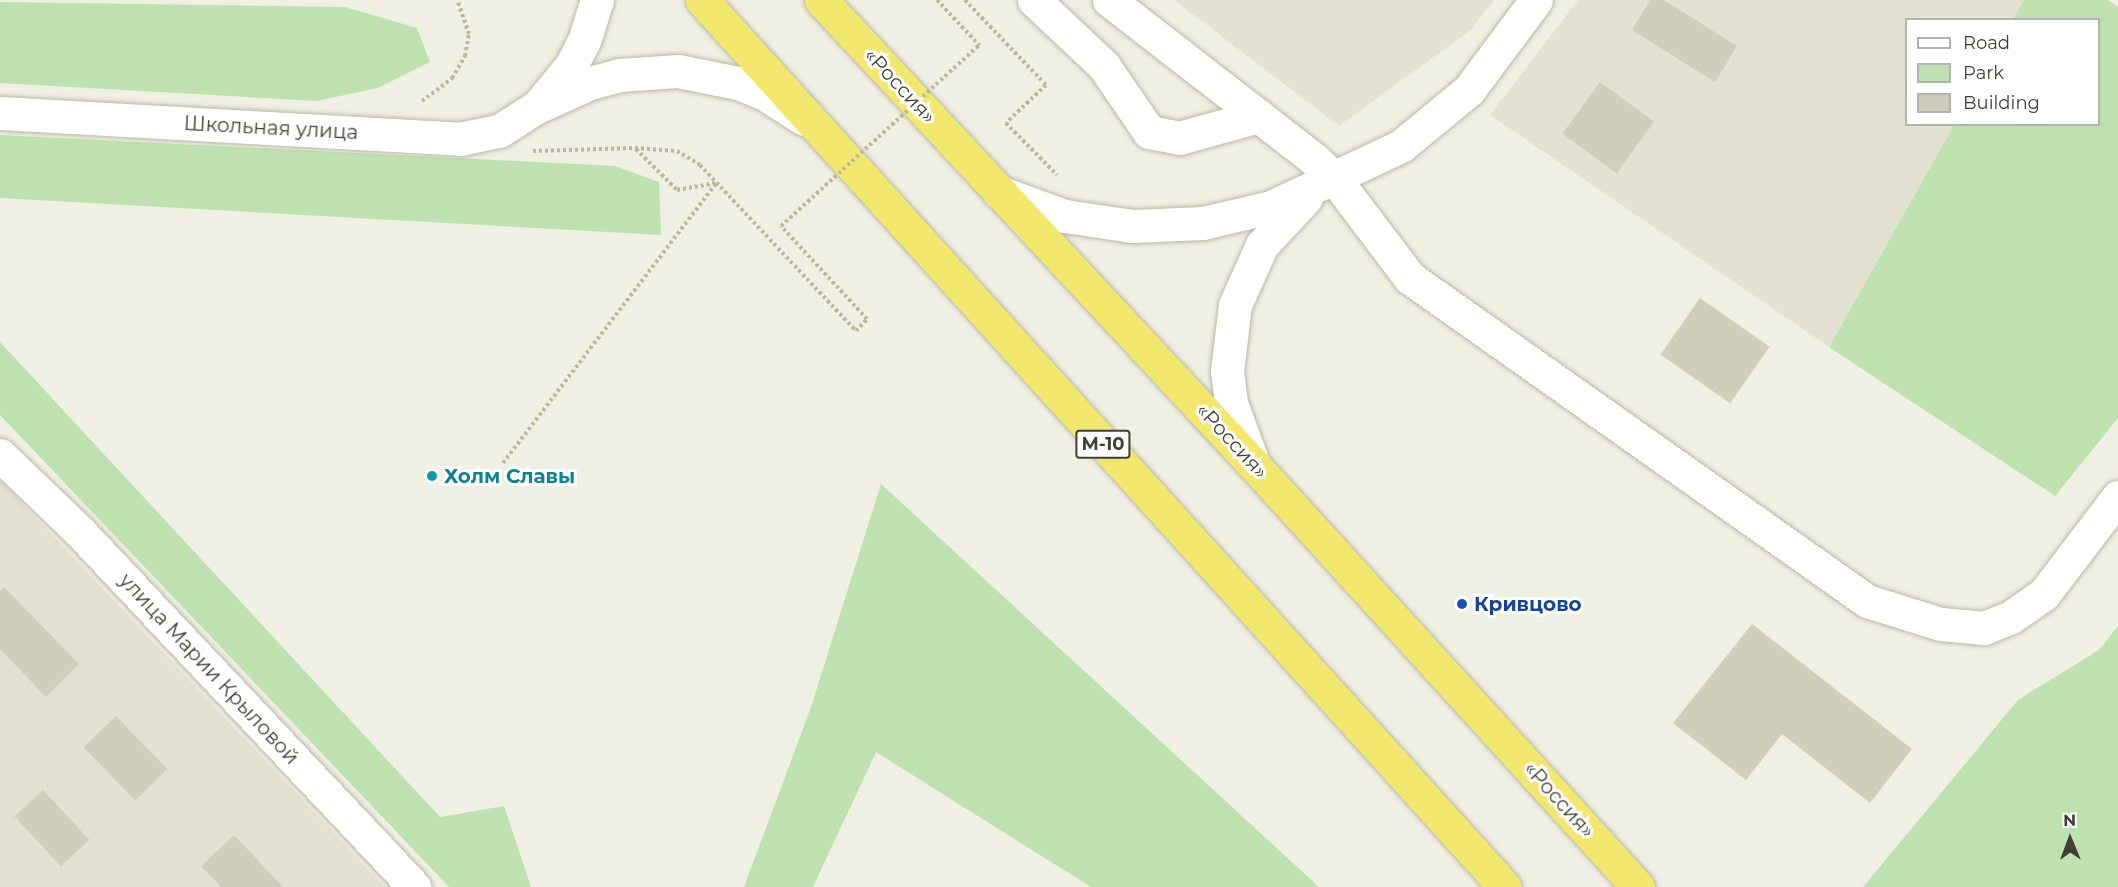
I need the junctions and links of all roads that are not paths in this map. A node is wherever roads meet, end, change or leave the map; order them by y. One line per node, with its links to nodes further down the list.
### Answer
1 (597, 0): 7 (street)
2 (702, 0): 10 (highway, М-10)
3 (821, 0): 12 (highway, «Россия»)
4 (1034, 0): 9 (street)
5 (1109, 0): 9 (street)
6 (1536, 0): 11 (street)
7 (535, 108): 8 (street, Школьная улица); 10 (street)
8 (0, 113)
9 (1259, 116): 11 (street)
10 (815, 127): 17 (highway, М-10)
11 (1335, 179): 12 (street); 14 (street); 15 (street)
12 (999, 192): 14 (highway, «Россия»)
13 (0, 455): 16 (street, улица Марии Крыловой)
14 (1254, 465): 18 (highway, «Россия»)
15 (2118, 497)
16 (414, 887)
17 (1505, 887)
18 (1638, 887)

